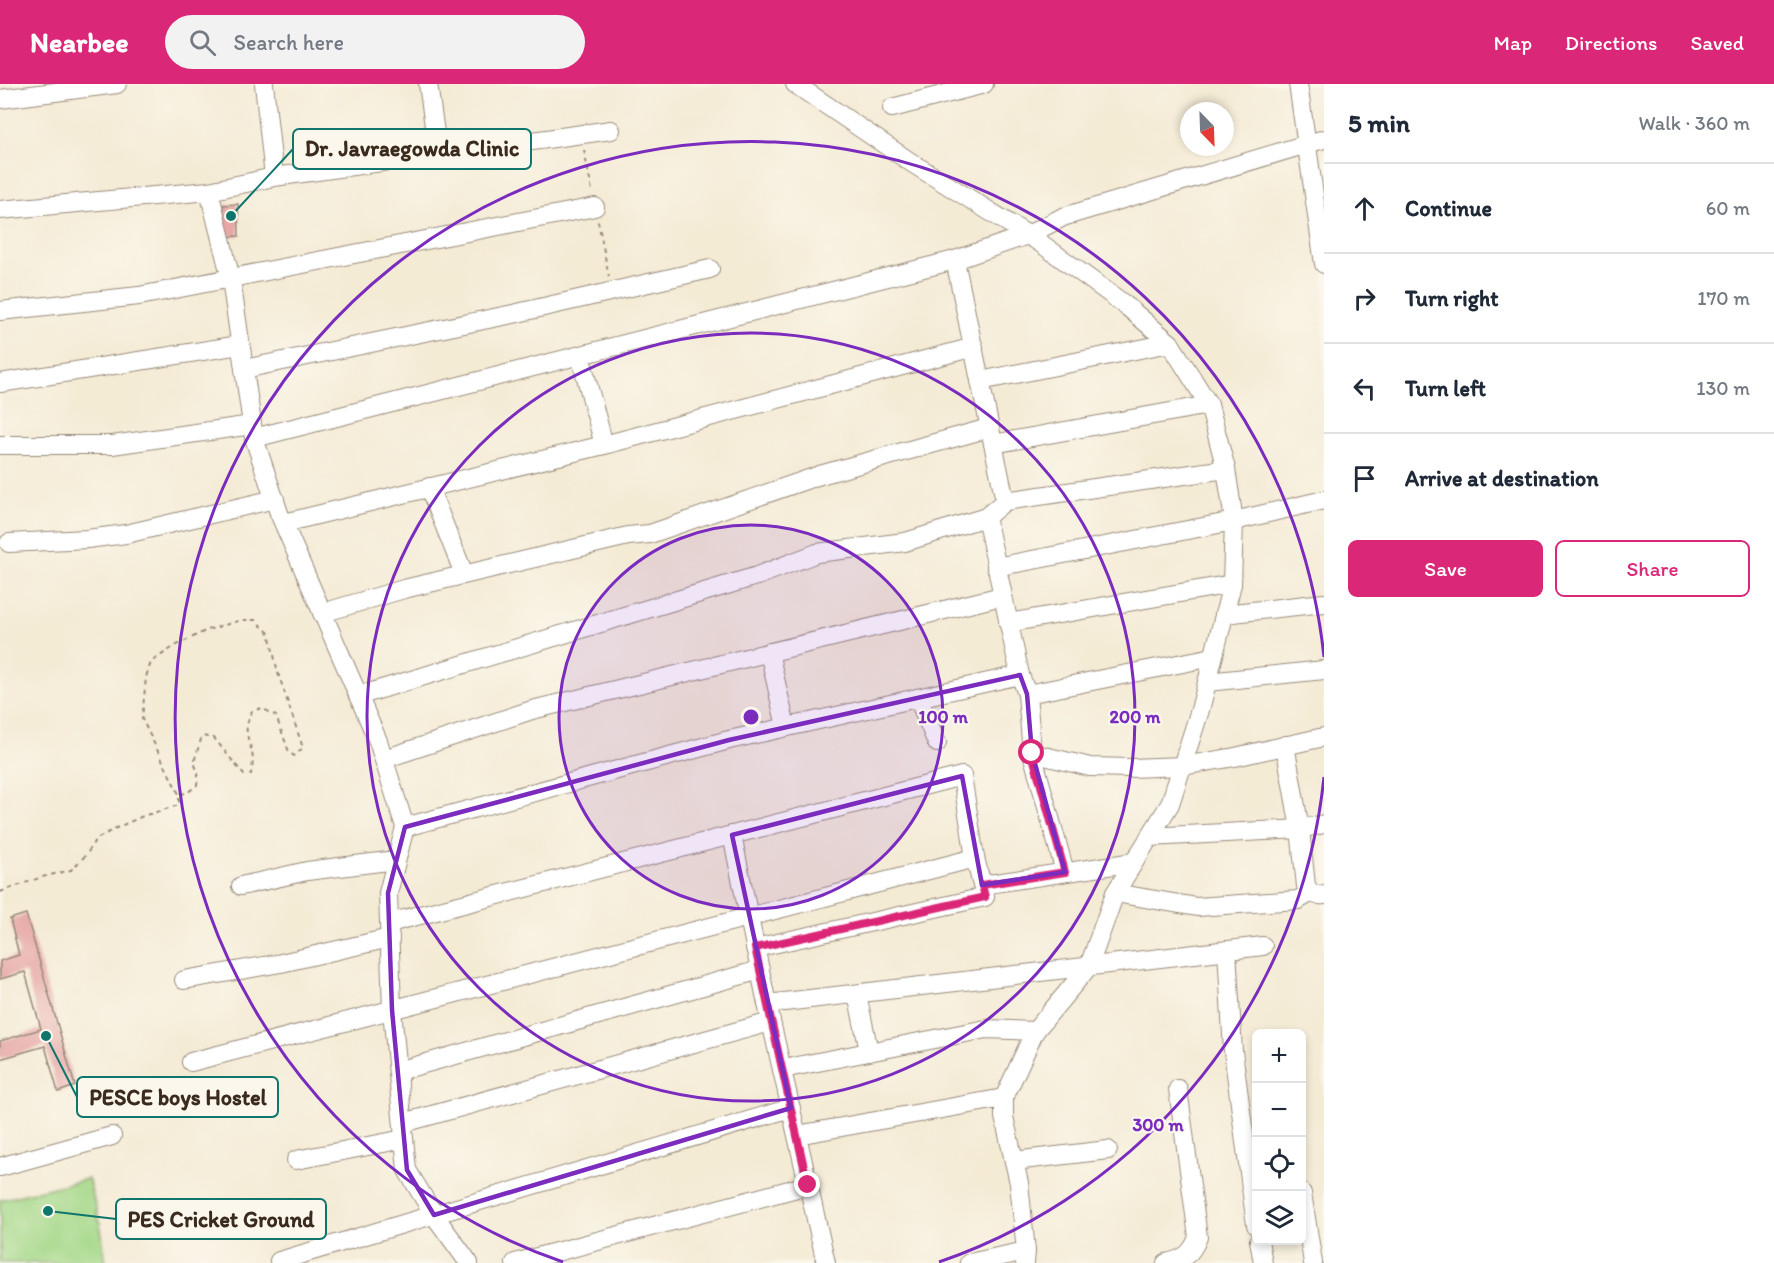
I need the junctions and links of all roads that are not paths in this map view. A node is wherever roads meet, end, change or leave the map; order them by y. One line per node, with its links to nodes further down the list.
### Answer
1 (117, 84): 7 (street)
2 (264, 84): 12 (street)
3 (428, 84): 11 (street)
4 (795, 84): 16 (street)
5 (984, 84): 8 (street)
6 (1298, 84): 10 (street)
7 (0, 99)
8 (892, 108)
9 (611, 130): 11 (street)
10 (1315, 142): 16 (street); 18 (street)
11 (438, 154): 12 (street)
12 (274, 177): 13 (street)
13 (209, 191): 15 (street); 20 (street)
14 (595, 207): 20 (street)
15 (0, 210)
16 (1028, 235): 17 (street); 22 (street)
17 (955, 260): 24 (street); 25 (street)
18 (1324, 264)
19 (710, 269): 26 (street)
20 (231, 279): 21 (street); 23 (street)
21 (0, 311)
22 (1170, 343): 27 (street); 29 (street)
23 (240, 345): 26 (street); 28 (street)
24 (974, 347): 27 (street); 33 (street)
25 (580, 355): 30 (street); 33 (street)
26 (244, 369): 30 (street)
27 (981, 381): 31 (street)
28 (0, 382)
29 (1209, 405): 31 (street); 34 (street)
30 (253, 431): 32 (street); 36 (street)
31 (991, 436): 38 (street); 44 (street)
32 (0, 445)
33 (604, 445): 35 (street)
34 (1226, 469): 38 (street); 40 (street)
35 (429, 487): 41 (street); 44 (street)
36 (274, 499): 41 (street); 42 (street)
37 (1324, 500): 40 (street)
38 (1005, 501): 39 (street)
39 (986, 517): 43 (street); 57 (street)
40 (1234, 521): 43 (street); 45 (street)
41 (284, 523): 48 (street)
42 (9, 543)
43 (996, 567): 46 (street)
44 (464, 574): 48 (street)
45 (1232, 584): 49 (street); 50 (street)
46 (1002, 596): 50 (street); 51 (street)
47 (1324, 603): 49 (street)
48 (322, 613): 57 (street)
49 (1224, 615): 52 (street)
50 (1008, 623): 54 (street)
51 (769, 652): 59 (street); 64 (street)
52 (1212, 657): 55 (street); 56 (street)
53 (1324, 670): 55 (street)
54 (1020, 675): 56 (street); 58 (street)
55 (1207, 682): 65 (street)
56 (1028, 694): 63 (street)
57 (358, 696): 64 (street)
58 (918, 698): 59 (street); 61 (street)
59 (786, 727): 67 (street)
60 (1324, 737): 62 (street)
61 (937, 743)
62 (1285, 746): 65 (street); 68 (street)
63 (1032, 753): 65 (street); 74 (street)
64 (384, 759): 67 (street)
65 (1183, 766): 70 (street)
66 (1324, 824): 68 (street)
67 (405, 827): 72 (street)
68 (1300, 829): 70 (street); 78 (street)
69 (732, 835): 71 (street); 79 (street); 80 (street)
70 (1149, 837): 73 (street)
71 (975, 858): 75 (street); 79 (street)
72 (396, 860): 76 (street); 80 (street)
73 (1134, 862): 74 (street); 77 (street)
74 (1065, 872): 75 (street)
75 (982, 885): 82 (street)
76 (241, 886)
77 (1115, 893): 78 (street); 84 (street)
78 (1317, 894)
79 (749, 917): 82 (street); 88 (street)
80 (390, 931): 86 (street); 88 (street)
81 (1263, 946): 83 (street)
82 (755, 948): 85 (street)
83 (1227, 950): 84 (street); 98 (street)
84 (1089, 966): 87 (street); 90 (street)
85 (760, 970): 89 (street); 94 (street)
86 (184, 980)
87 (856, 994): 89 (street); 91 (street)
88 (392, 1010): 92 (street); 94 (street)
89 (769, 1013): 93 (street); 99 (street)
90 (1035, 1031): 91 (street); 96 (street)
91 (869, 1051): 93 (street)
92 (191, 1062)
93 (782, 1069): 97 (street)
94 (398, 1071): 99 (street)
95 (1178, 1089): 117 (street)
96 (1004, 1098): 100 (street); 104 (street)
97 (791, 1108): 100 (street); 108 (street)
98 (1249, 1121): 107 (street)
99 (404, 1131): 103 (street); 108 (street)
100 (797, 1135): 106 (street)
101 (112, 1136): 105 (street)
102 (1108, 1150): 104 (street)
103 (296, 1160)
104 (1014, 1161): 111 (street)
105 (0, 1167)
106 (808, 1185): 114 (street); 115 (street)
107 (1254, 1191)
108 (434, 1215): 112 (street); 113 (street)
109 (1306, 1218): 119 (street)
110 (1260, 1245): 118 (street)
111 (1026, 1257): 116 (street)
112 (279, 1261)
113 (469, 1263)
114 (515, 1263)
115 (826, 1263)
116 (969, 1263)
117 (1167, 1263)
118 (1263, 1263)
119 (1313, 1263)

